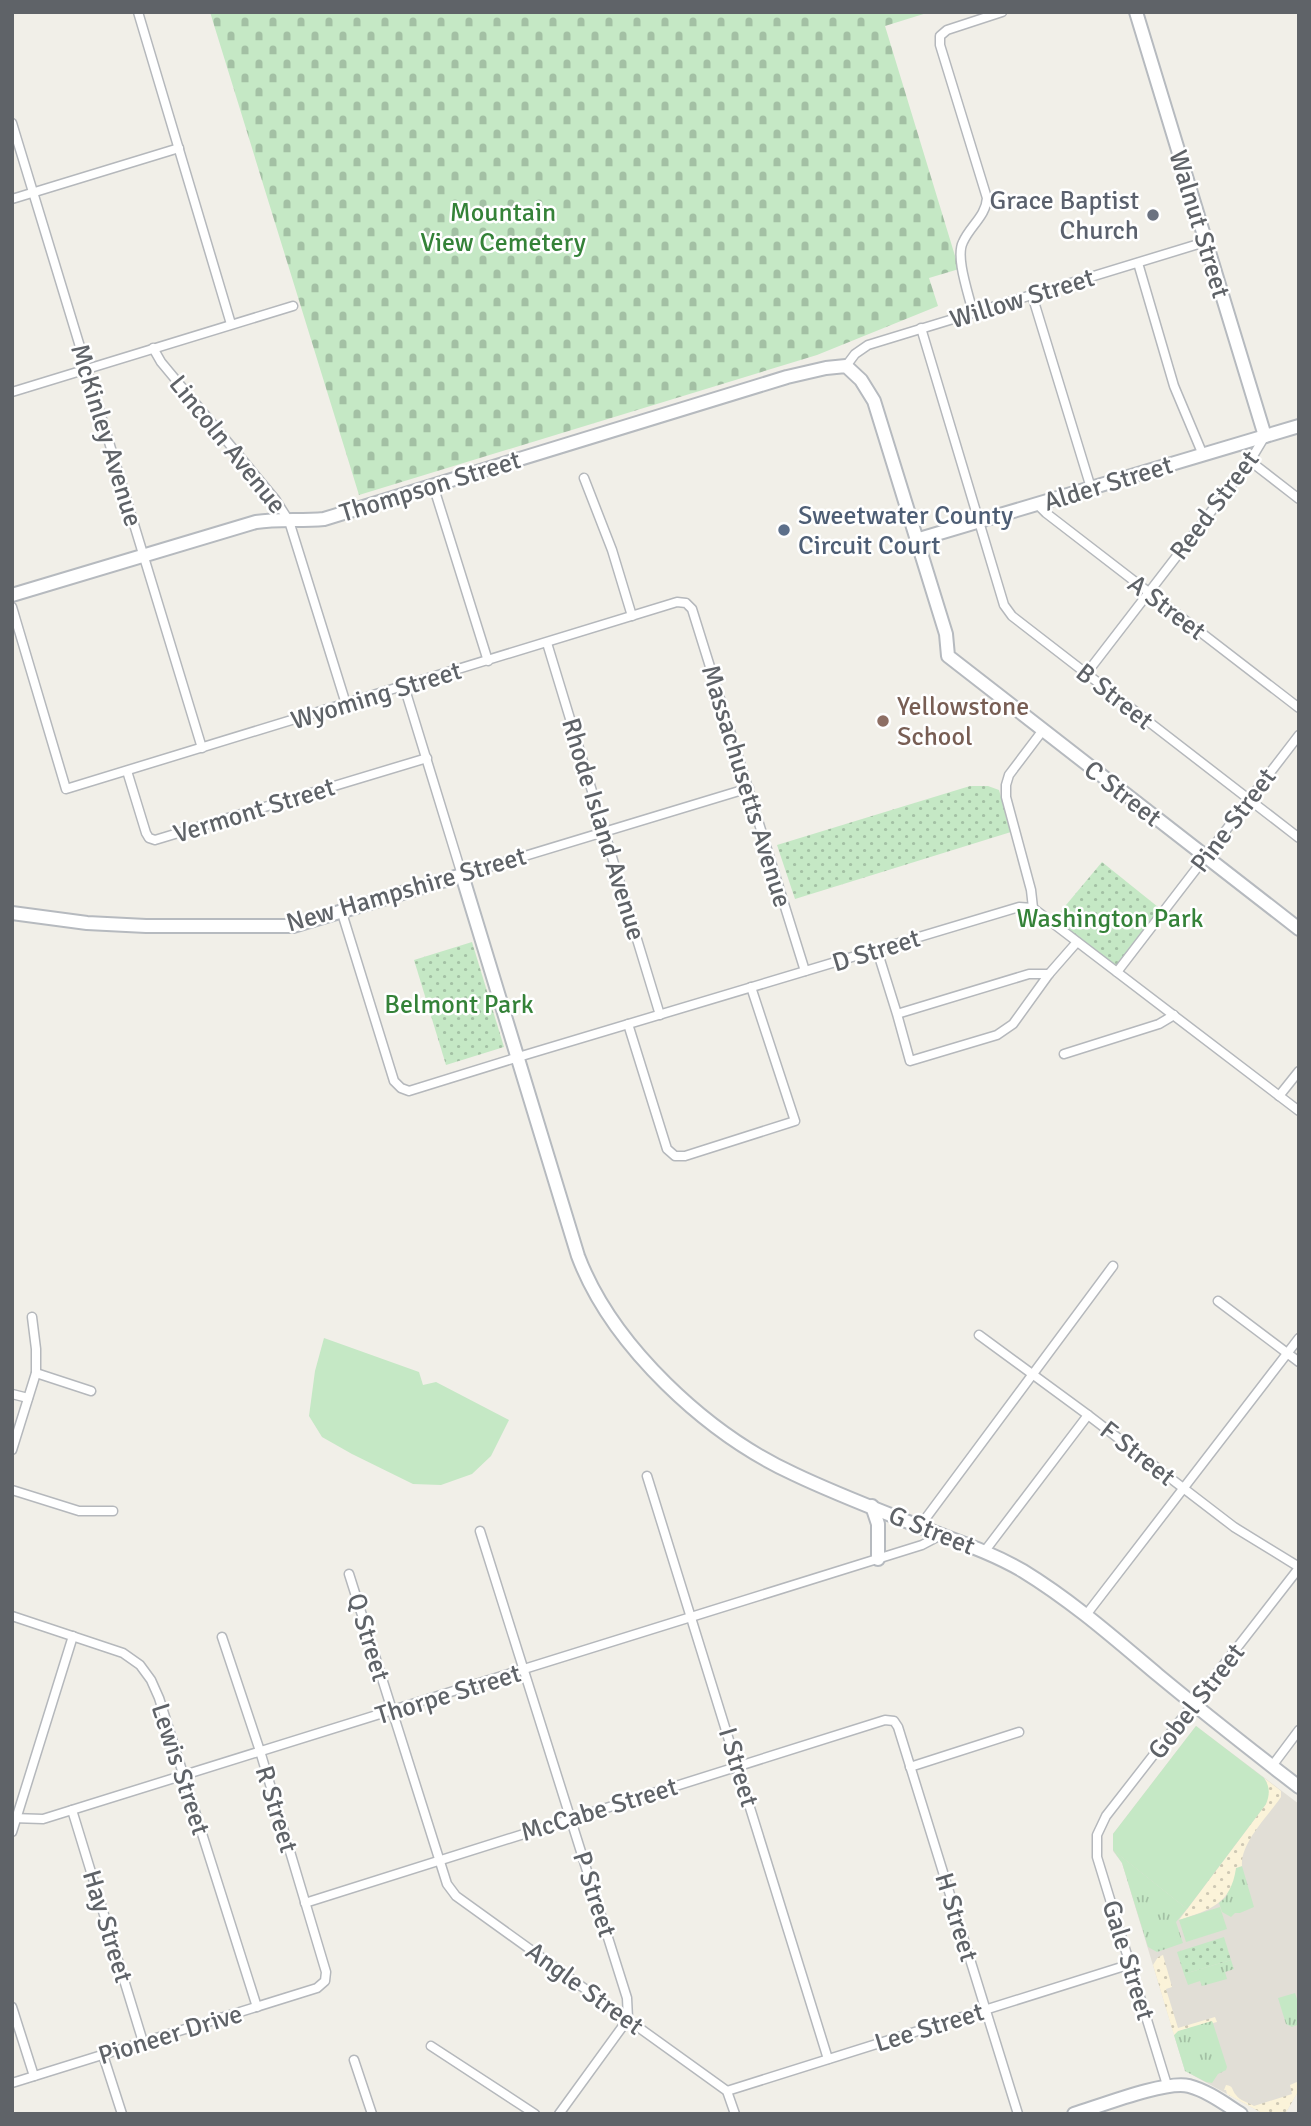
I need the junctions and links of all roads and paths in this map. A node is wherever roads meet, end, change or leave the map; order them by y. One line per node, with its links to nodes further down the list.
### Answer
1 (138, 12): 5 (street)
2 (1002, 12): 12 (street)
3 (1136, 12): 8 (street, Walnut Street)
4 (12, 123): 6 (street, McKinley Avenue)
5 (179, 148): 6 (street); 13 (street)
6 (33, 193): 7 (street); 17 (street, McKinley Avenue)
7 (12, 199)
8 (1205, 242): 9 (street, Willow Street); 20 (street, Walnut Street)
9 (1138, 263): 10 (street, Willow Street); 21 (street)
10 (1032, 295): 12 (street, Willow Street); 25 (street)
11 (293, 306): 13 (street)
12 (973, 313): 14 (street, Willow Street)
13 (231, 324): 15 (street)
14 (921, 328): 16 (street, Willow Street); 29 (street, B Street)
15 (153, 348): 17 (street); 28 (street, Lincoln Avenue)
16 (846, 366): 24 (street, Thompson Street); 30 (street)
17 (86, 369): 18 (street); 31 (street, McKinley Avenue)
18 (12, 392)
19 (1299, 426): 20 (street, Alder Street)
20 (1265, 436): 21 (street, Alder Street); 22 (street, Reed Street)
21 (1203, 455): 25 (street, Alder Street)
22 (1250, 461): 26 (street); 32 (street, Reed Street)
23 (584, 478): 36 (street)
24 (433, 485): 28 (street, Thompson Street); 38 (street)
25 (1091, 488): 27 (street, Alder Street)
26 (1299, 499)
27 (1037, 504): 29 (street, Alder Street); 32 (street, A Street)
28 (289, 521): 31 (street, Thompson Street); 41 (street, Lincoln Avenue)
29 (979, 521): 30 (street, Alder Street); 39 (street, B Street)
30 (916, 540): 43 (street, C Street)
31 (144, 556): 33 (street, Thompson Street); 45 (street, McKinley Avenue)
32 (1148, 593): 39 (street, Reed Street); 42 (street, A Street)
33 (12, 595)
34 (686, 603): 36 (street, Wyoming Street); 48 (street, Massachusetts Avenue)
35 (12, 607): 47 (street, Wyoming Street)
36 (632, 616): 37 (street, Wyoming Street)
37 (547, 643): 38 (street, Wyoming Street); 50 (street, Rhode Island Avenue)
38 (488, 661): 40 (street, Wyoming Street)
39 (1086, 674): 49 (street, B Street)
40 (404, 686): 41 (street, Wyoming Street); 46 (street)
41 (346, 704): 45 (street, Wyoming Street)
42 (1299, 708)
43 (1043, 730): 52 (street, C Street); 54 (street)
44 (1299, 735): 49 (street, Pine Street)
45 (202, 748): 47 (street, Wyoming Street)
46 (427, 758): 47 (street, Vermont Street); 53 (street)
47 (127, 771)
48 (749, 788): 50 (street, New Hampshire Street); 60 (street, Massachusetts Avenue)
49 (1249, 800): 51 (street, B Street); 52 (street, Pine Street)
50 (605, 832): 53 (street, New Hampshire Street); 64 (street, Rhode Island Avenue)
51 (1299, 838)
52 (1205, 858): 57 (street, C Street); 61 (street, Pine Street)
53 (462, 875): 56 (street, New Hampshire Street); 69 (street, G Street)
54 (1033, 908): 58 (street); 59 (street, D Street)
55 (12, 913): 56 (street, New Hampshire Street)
56 (342, 913): 69 (street, D Street)
57 (1299, 929)
58 (1077, 943): 61 (street); 62 (street)
59 (877, 950): 60 (street, D Street); 65 (street)
60 (805, 971): 63 (street, D Street)
61 (1117, 972): 66 (street)
62 (1049, 974): 65 (street); 65 (street)
63 (751, 987): 64 (street, D Street); 67 (street)
64 (660, 1014): 67 (street, D Street)
65 (897, 1014)
66 (1174, 1015): 68 (street); 71 (street)
67 (628, 1024): 69 (street, D Street)
68 (1064, 1054)
69 (518, 1058): 90 (street, G Street)
70 (1299, 1071): 71 (street)
71 (1279, 1096): 72 (street)
72 (1299, 1111)
73 (1113, 1266): 81 (street)
74 (1218, 1301): 78 (street)
75 (32, 1317): 80 (street)
76 (979, 1335): 81 (street, F Street)
77 (1299, 1338): 78 (street)
78 (1287, 1353): 79 (street); 88 (street)
79 (1299, 1362)
80 (36, 1373): 82 (street); 84 (street)
81 (1034, 1375): 85 (street, F Street); 92 (street)
82 (91, 1391)
83 (12, 1394): 84 (street)
84 (28, 1398): 86 (street)
85 (1088, 1415): 88 (street, F Street); 95 (street)
86 (12, 1450)
87 (647, 1476): 101 (street, I Street)
88 (1183, 1488): 97 (street, F Street); 99 (street)
89 (12, 1490): 91 (street)
90 (872, 1506): 92 (street, G Street); 96 (street)
91 (113, 1511)
92 (920, 1526): 94 (street, G Street)
93 (480, 1531): 104 (street, P Street)
94 (942, 1535): 95 (street, G Street); 96 (street, Thorpe Street)
95 (984, 1552): 99 (street, G Street)
96 (878, 1559): 101 (street, Thorpe Street)
97 (1299, 1568): 105 (street, Gobel Street)
98 (349, 1574): 106 (street, Q Street)
99 (1086, 1615): 105 (street, G Street)
100 (12, 1616): 102 (street, Lewis Street)
101 (692, 1618): 104 (street, Thorpe Street); 111 (street, I Street)
102 (74, 1636): 114 (street, Lewis Street); 118 (street)
103 (222, 1637): 110 (street, R Street)
104 (525, 1670): 106 (street, Thorpe Street); 117 (street, P Street)
105 (1194, 1705): 112 (street, G Street); 120 (street, Gobel Street)
106 (392, 1712): 110 (street, Thorpe Street); 121 (street, Q Street)
107 (894, 1721): 111 (street, McCabe Street); 113 (street, H Street)
108 (1299, 1730): 112 (street)
109 (1019, 1732): 113 (street)
110 (260, 1751): 114 (street, Thorpe Street); 122 (street, R Street)
111 (738, 1766): 117 (street, McCabe Street); 132 (street, I Street)
112 (1272, 1766): 115 (street, G Street)
113 (910, 1767): 127 (street, H Street)
114 (183, 1775): 116 (street, Thorpe Street); 126 (street, Lewis Street)
115 (1299, 1787)
116 (72, 1810): 118 (street, Thorpe Street); 129 (street, Hay Street)
117 (571, 1818): 121 (street, McCabe Street); 128 (street, P Street)
118 (15, 1819): 119 (street)
119 (12, 1832)
120 (1097, 1835): 123 (street, Gale Street)
121 (439, 1860): 122 (street, McCabe Street); 128 (street, Angle Street)
122 (306, 1903): 124 (street, R Street)
123 (1131, 1964): 127 (street, Lee Street); 136 (street, Gale Street)
124 (325, 1981): 126 (street, Pioneer Drive)
125 (12, 2007): 134 (street)
126 (257, 2007): 129 (street, Pioneer Drive)
127 (986, 2010): 132 (street, Lee Street); 143 (street, H Street)
128 (628, 2019): 137 (street, Angle Street); 141 (street)
129 (143, 2042): 131 (street, Pioneer Drive)
130 (431, 2046): 140 (street)
131 (103, 2055): 134 (street, Pioneer Drive); 139 (street)
132 (828, 2059): 137 (street, Lee Street)
133 (354, 2060): 138 (street)
134 (34, 2076): 135 (street, Pioneer Drive)
135 (12, 2083)
136 (1167, 2085): 144 (street); 145 (street)
137 (727, 2091): 142 (street)
138 (368, 2113)
139 (122, 2114)
140 (535, 2114)
141 (559, 2114)
142 (735, 2114)
143 (1018, 2114)
144 (1074, 2114)
145 (1241, 2114)

